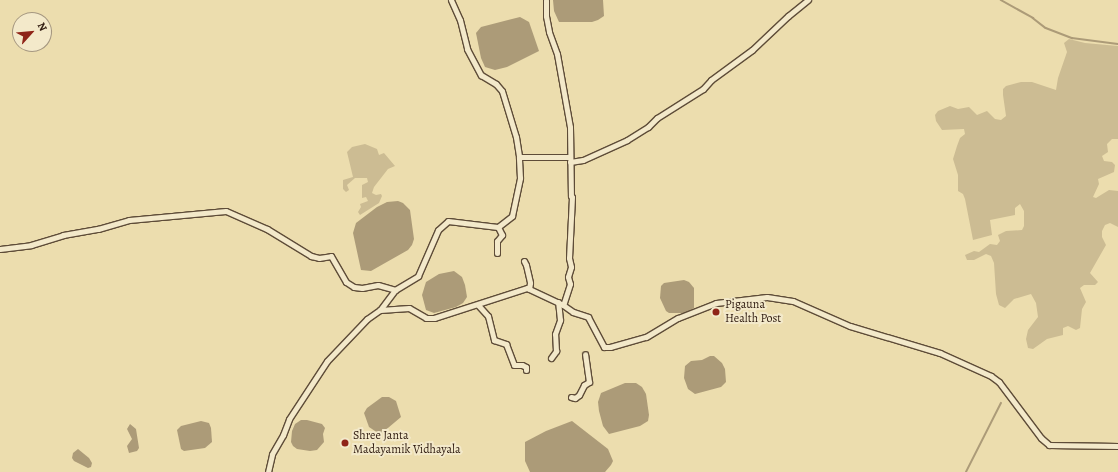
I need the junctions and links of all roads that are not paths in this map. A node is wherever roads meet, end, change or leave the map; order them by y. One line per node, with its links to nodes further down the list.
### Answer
1 (451, 0): 4 (street)
2 (546, 0): 5 (street)
3 (808, 0): 5 (street)
4 (519, 157): 5 (street); 6 (street)
5 (570, 159): 12 (street)
6 (498, 227): 8 (street); 11 (street)
7 (0, 249): 11 (street)
8 (497, 253)
9 (524, 261): 10 (street)
10 (529, 289): 12 (street); 13 (street)
11 (395, 290): 14 (street)
12 (560, 303): 16 (street); 19 (street)
13 (478, 305): 14 (street); 17 (street)
14 (380, 310): 20 (street)
15 (585, 354): 18 (street)
16 (552, 358)
17 (526, 370)
18 (571, 397)
19 (1118, 446)
20 (268, 472)

